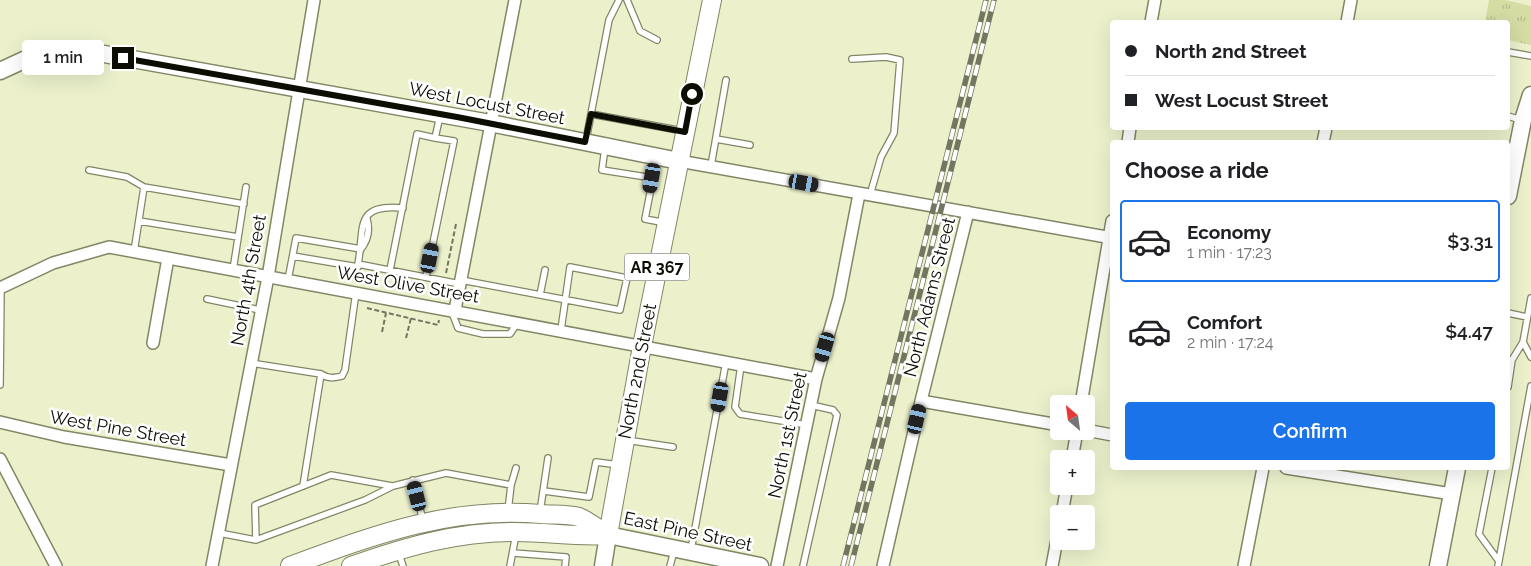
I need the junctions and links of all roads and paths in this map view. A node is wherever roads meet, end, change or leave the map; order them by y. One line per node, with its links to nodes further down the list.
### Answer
1 (314, 0): 16 (street, North 4th Street)
2 (515, 0): 21 (street)
3 (619, 0): 19 (lane)
4 (627, 0): 10 (lane)
5 (712, 0): 22 (main road, North 2nd Street / AR 367)
6 (1155, 0): 8 (street)
7 (1351, 0): 9 (street)
8 (1150, 20)
9 (1347, 20)
10 (657, 40)
11 (1510, 54): 12 (lane)
12 (1531, 56)
13 (852, 59): 35 (lane)
14 (0, 71): 16 (street, West Locust Street)
15 (726, 80): 24 (lane)
16 (299, 90): 18 (street, West Locust Street); 53 (street, North 4th Street)
17 (1531, 95): 20 (street)
18 (440, 114): 21 (street, West Locust Street); 23 (lane)
19 (591, 114): 22 (lane); 25 (lane)
20 (1515, 118): 28 (street)
21 (490, 123): 25 (street, West Locust Street); 57 (street)
22 (685, 132): 29 (main road, North 2nd Street / AR 367)
23 (436, 138): 37 (lane); 54 (lane)
24 (716, 140): 26 (lane); 30 (lane)
25 (585, 142): 27 (street, West Locust Street)
26 (750, 145)
27 (606, 146): 29 (street, West Locust Street); 40 (lane)
28 (1512, 148): 32 (street)
29 (679, 161): 30 (street, West Locust Street); 40 (main road, North 2nd Street / AR 367)
30 (712, 166): 35 (street, West Locust Street)
31 (89, 170): 33 (lane)
32 (1510, 172)
33 (144, 187): 36 (lane); 39 (lane)
34 (246, 188): 36 (lane)
35 (865, 194): 38 (street, West Locust Street); 83 (street, North 1st Street)
36 (244, 204): 42 (lane)
37 (402, 208): 45 (lane); 51 (lane)
38 (968, 212): 43 (street, West Locust Street); 87 (street, North Adams Street)
39 (139, 221): 42 (lane); 46 (lane)
40 (666, 223): 76 (main road, North 2nd Street / AR 367)
41 (456, 224): 56 (path)
42 (238, 237): 50 (lane)
43 (1110, 237)
44 (1110, 243): 86 (street)
45 (361, 249): 47 (lane); 49 (lane)
46 (134, 252): 48 (street, West Olive Street); 58 (street, West Olive Street)
47 (292, 256): 49 (lane); 55 (lane)
48 (168, 258): 50 (street, West Olive Street); 75 (street)
49 (358, 264): 51 (lane)
50 (232, 270): 53 (street, West Olive Street)
51 (390, 270): 54 (lane)
52 (545, 270): 60 (lane)
53 (268, 277): 55 (street, West Olive Street); 64 (street, North 4th Street)
54 (426, 277): 56 (lane)
55 (288, 280): 59 (street, West Olive Street)
56 (444, 281): 57 (lane)
57 (461, 282): 60 (lane); 65 (street)
58 (1, 288): 84 (lane)
59 (356, 292): 65 (street, West Olive Street); 81 (lane)
60 (540, 295): 63 (lane)
61 (1531, 298): 68 (lane)
62 (207, 299): 64 (lane)
63 (567, 300): 63 (lane); 71 (lane)
64 (260, 310): 79 (street, North 4th Street)
65 (453, 310): 70 (street, West Olive Street); 70 (lane)
66 (386, 312): 72 (path)
67 (1510, 313): 68 (lane)
68 (1527, 317): 74 (lane)
69 (411, 318): 73 (path)
70 (518, 322): 71 (street, West Olive Street)
71 (561, 330): 76 (street, West Olive Street)
72 (382, 332)
73 (406, 338)
74 (1523, 342): 77 (lane); 82 (lane)
75 (153, 343)
76 (642, 346): 78 (street, West Olive Street); 94 (main road, North 2nd Street / AR 367)
77 (1531, 357)
78 (726, 362): 80 (street, West Olive Street); 120 (lane)
79 (251, 363): 81 (lane); 99 (street, North 4th Street)
80 (741, 365): 83 (street, West Olive Street); 91 (lane)
81 (321, 374): 106 (lane)
82 (1510, 374)
83 (816, 379): 88 (street, North 1st Street)
84 (0, 385)
85 (1531, 386): 122 (lane)
86 (1083, 395)
87 (921, 401): 90 (street); 135 (street, North Adams Street)
88 (811, 405): 91 (street, North 1st Street); 134 (lane)
89 (0, 422): 99 (street, West Pine Street)
90 (1050, 423)
91 (807, 425): 133 (street, North 1st Street)
92 (1095, 432): 93 (street)
93 (1110, 435)
94 (624, 440): 95 (lane); 98 (main road, North 2nd Street / AR 367)
95 (673, 447)
96 (548, 458): 109 (lane)
97 (0, 459): 123 (street)
98 (619, 465): 109 (lane); 116 (main road, North 2nd Street / AR 367)
99 (231, 466): 115 (street, North 4th Street)
100 (516, 468): 108 (lane)
101 (1263, 470): 137 (street)
102 (1299, 470): 110 (street)
103 (1457, 470): 110 (street)
104 (1492, 470): 122 (lane)
105 (413, 480): 107 (lane); 108 (lane); 113 (lane)
106 (303, 486): 107 (lane); 117 (lane)
107 (393, 486): 117 (lane)
108 (511, 486): 111 (lane)
109 (544, 491): 112 (lane)
110 (1452, 494): 138 (street)
111 (508, 511): 112 (main road); 113 (main road)
112 (539, 514): 116 (main road)
113 (423, 521): 125 (main road)
114 (516, 532): 116 (main road); 118 (main road); 121 (lane)
115 (219, 533): 117 (lane); 124 (street, North 4th Street)
116 (608, 535): 120 (street, East Pine Street); 130 (street, North 2nd Street / AR 367)
117 (256, 540)
118 (398, 549): 126 (main road); 127 (lane)
119 (1055, 550): 136 (street)
120 (683, 551): 131 (lane); 132 (street, East Pine Street)
121 (512, 552): 128 (lane); 129 (lane)
122 (1498, 563)
123 (56, 566)
124 (212, 566)
125 (290, 566)
126 (352, 566)
127 (403, 566)
128 (510, 566)
129 (565, 566)
130 (603, 566)
131 (670, 566)
132 (760, 566)
133 (777, 566)
134 (803, 566)
135 (883, 566)
136 (1052, 566)
137 (1244, 566)
138 (1438, 566)

